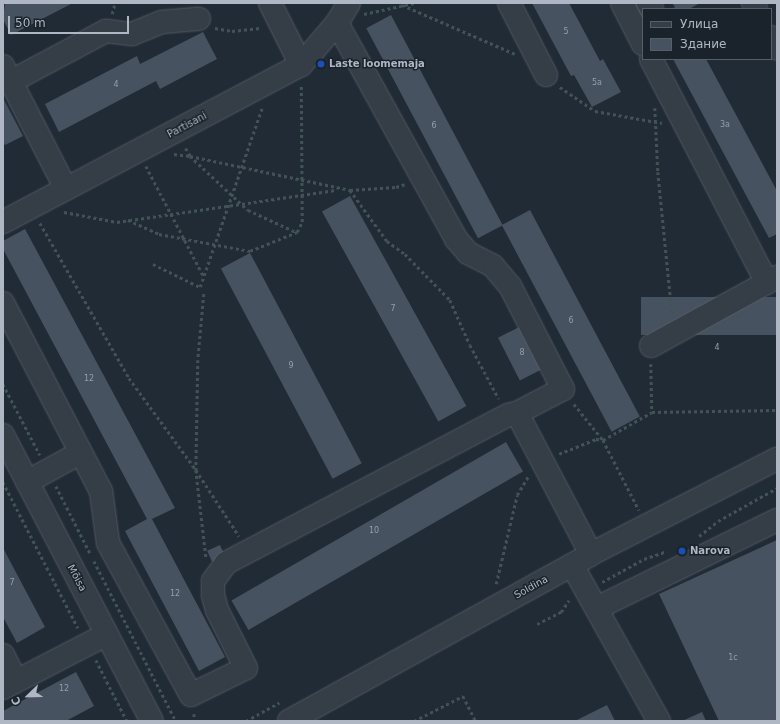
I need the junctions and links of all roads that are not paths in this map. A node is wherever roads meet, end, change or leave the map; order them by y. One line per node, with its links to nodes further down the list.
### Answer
1 (270, 3): 11 (street)
2 (510, 3): 13 (street)
3 (622, 3): 6 (street)
4 (342, 14): 11 (street, Partisani); 19 (street)
5 (199, 19): 12 (street)
6 (638, 22): 8 (street)
7 (772, 39): 9 (street)
8 (642, 40)
9 (777, 48)
10 (652, 60): 16 (street)
11 (301, 65): 14 (street, Partisani)
12 (7, 74): 14 (street)
13 (546, 75)
14 (66, 189): 15 (street, Partisani)
15 (3, 222)
16 (772, 280): 18 (street)
17 (3, 303): 21 (street)
18 (651, 346)
19 (512, 414): 21 (street); 25 (street)
20 (3, 435): 23 (street, Mõisa)
21 (80, 452): 23 (street)
22 (777, 459): 25 (street, Soldina)
23 (27, 482): 28 (street, Mõisa)
24 (777, 520): 27 (street)
25 (591, 554): 26 (street, Soldina)
26 (572, 565): 27 (street); 32 (street, Soldina)
27 (591, 599): 33 (street)
28 (107, 634): 30 (street); 31 (street, Mõisa)
29 (3, 655): 30 (street)
30 (10, 685)
31 (152, 721)
32 (289, 721)
33 (659, 721)

